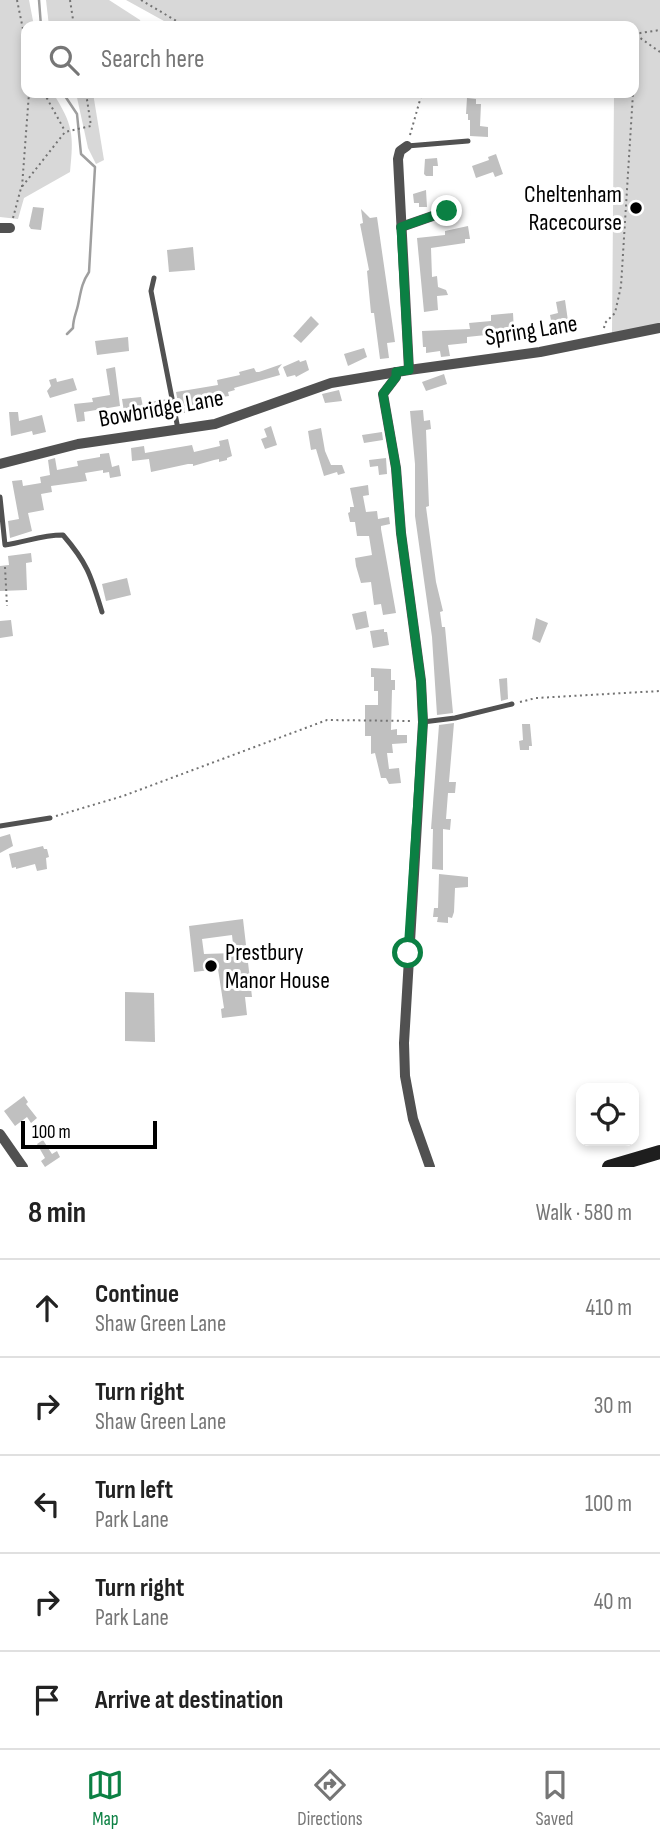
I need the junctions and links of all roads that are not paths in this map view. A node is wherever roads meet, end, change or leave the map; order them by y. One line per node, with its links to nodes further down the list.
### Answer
1 (468, 141): 2 (lane)
2 (407, 146): 4 (street)
3 (447, 211): 4 (street)
4 (401, 227): 7 (street)
5 (154, 278): 11 (lane)
6 (659, 328): 7 (street, Spring Lane)
7 (409, 370): 8 (street, Bowbridge Lane)
8 (396, 372): 9 (street, Bowbridge Lane); 10 (street)
9 (367, 376): 10 (street); 11 (street, Bowbridge Lane)
10 (383, 394): 17 (street)
11 (178, 429): 12 (street, Bowbridge Lane)
12 (0, 464)
13 (0, 496): 14 (lane)
14 (2, 532): 15 (lane)
15 (102, 612)
16 (512, 704): 17 (lane)
17 (423, 722): 23 (street)
18 (50, 818): 19 (lane)
19 (0, 826)
20 (0, 1134): 22 (street)
21 (660, 1152): 24 (main road)
22 (23, 1167)
23 (430, 1167)
24 (609, 1167)

